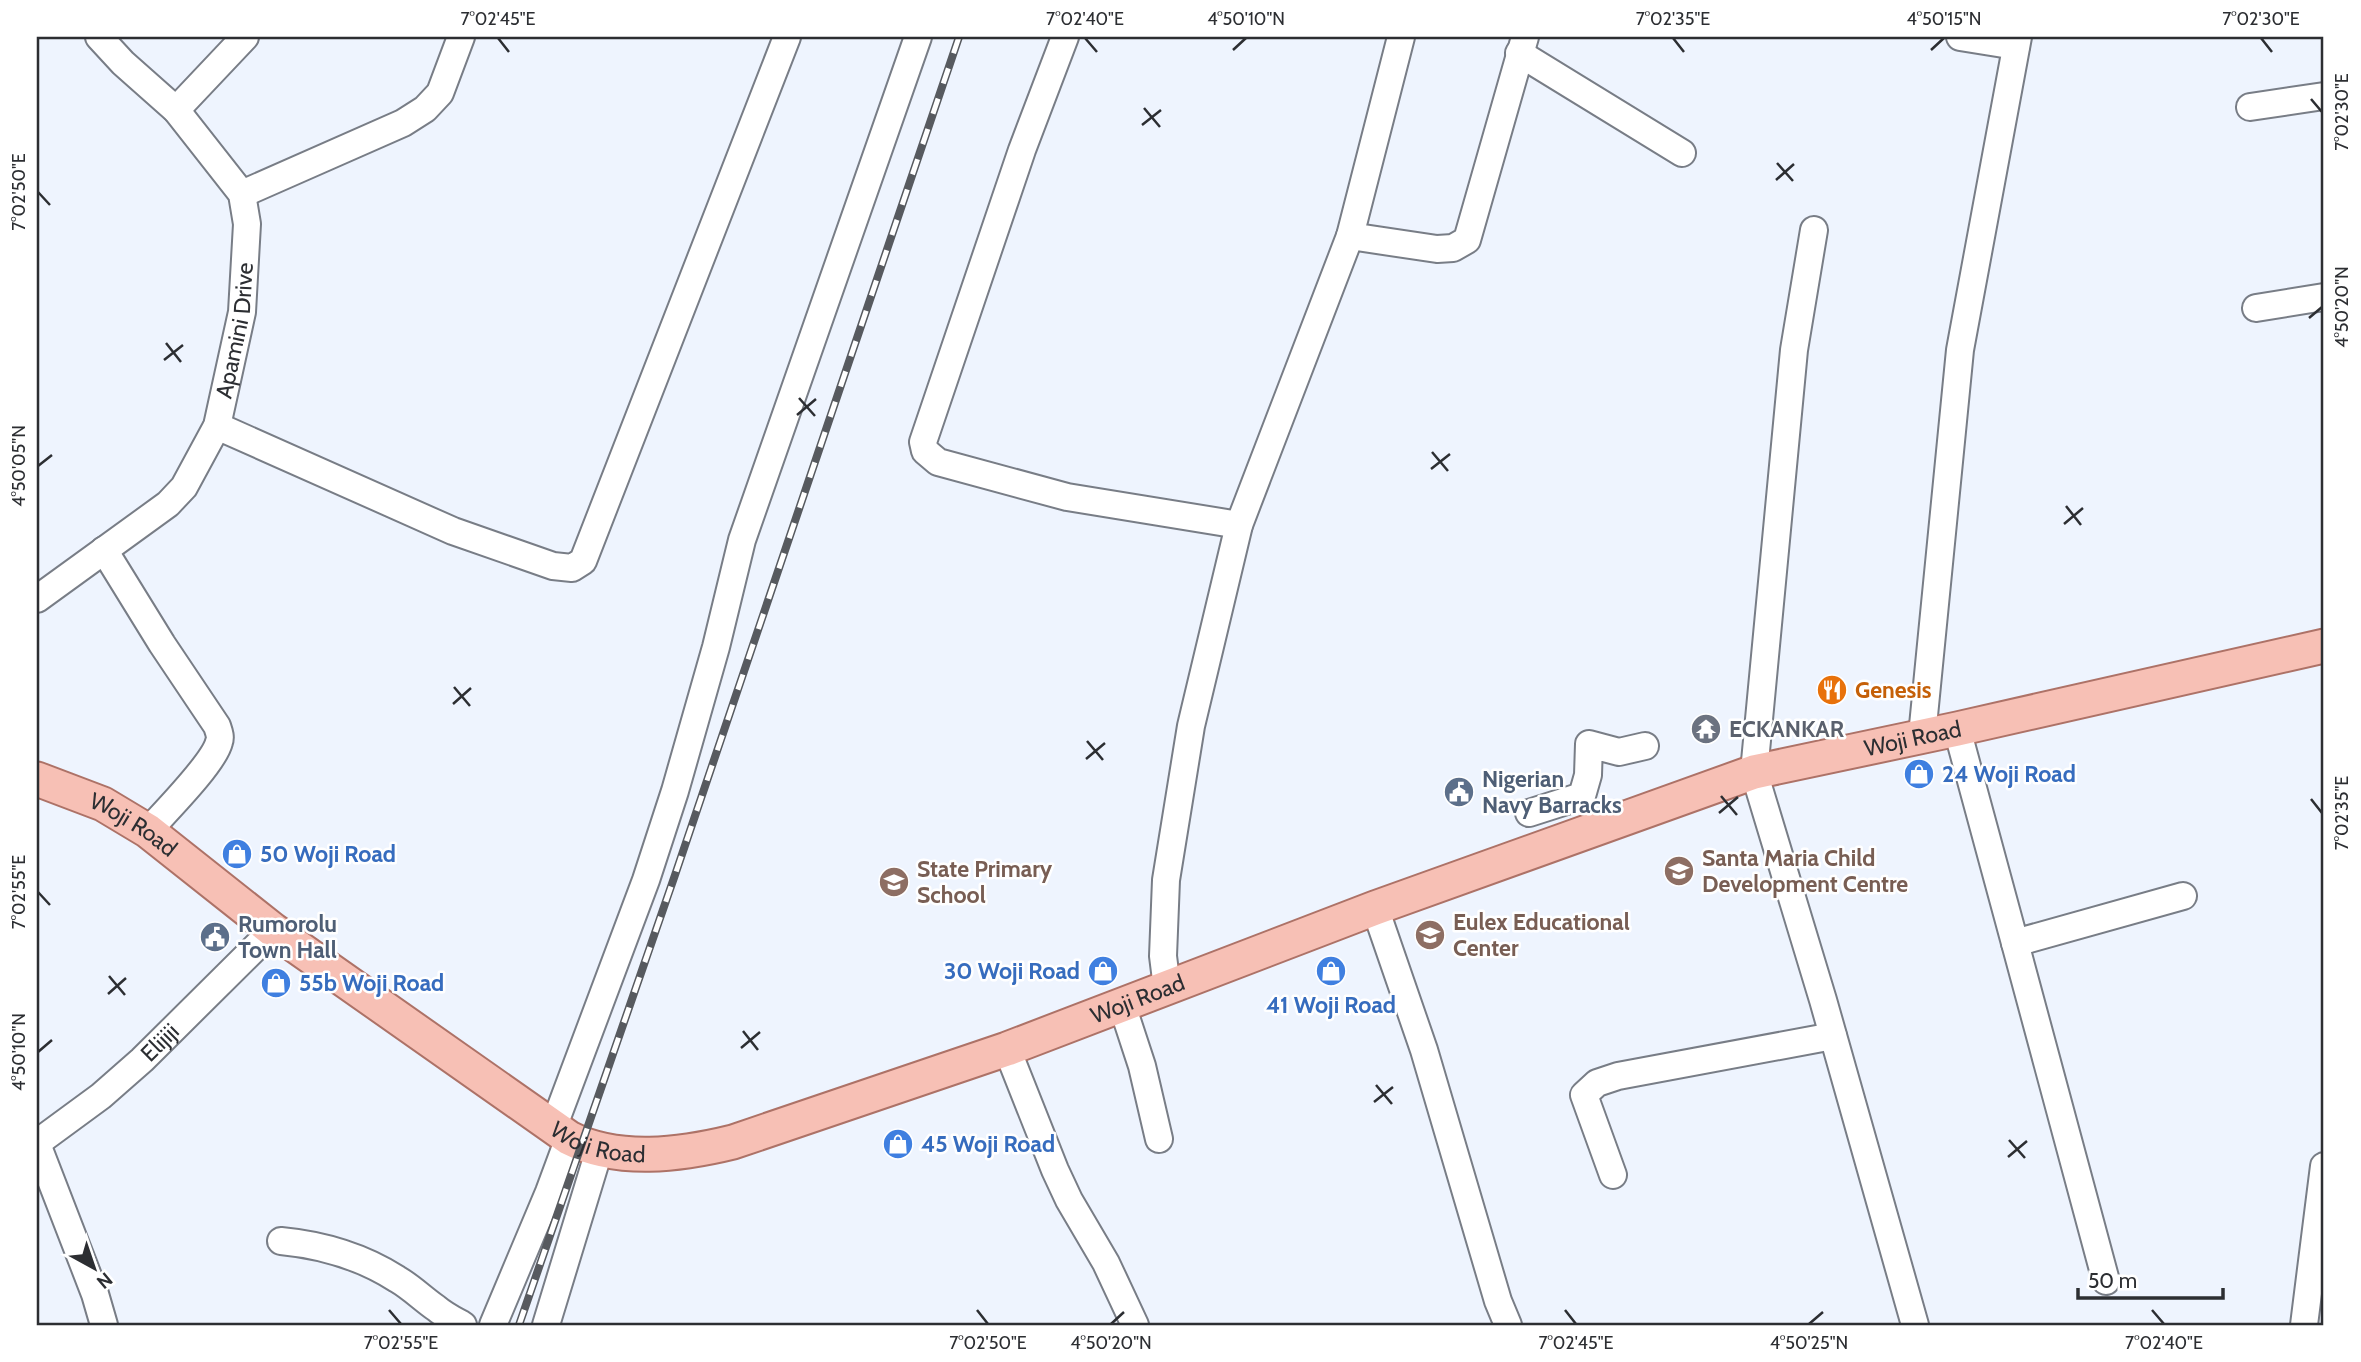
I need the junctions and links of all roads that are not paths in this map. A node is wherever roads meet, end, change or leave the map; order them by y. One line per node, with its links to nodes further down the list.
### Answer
1 (99, 37): 13 (street)
2 (246, 37): 13 (street)
3 (461, 37): 15 (street)
4 (787, 37): 20 (street)
5 (918, 37): 40 (street)
6 (1066, 37): 21 (street)
7 (1401, 37): 17 (street)
8 (1960, 37): 9 (street)
9 (2017, 41): 26 (street)
10 (1522, 45): 14 (street); 17 (street)
11 (2324, 96): 12 (street)
12 (2250, 107)
13 (176, 110): 15 (street)
14 (1682, 153)
15 (242, 194): 20 (street, Apamini Drive)
16 (1814, 230): 28 (street)
17 (1350, 236): 21 (street)
18 (2324, 297): 19 (street)
19 (2256, 308)
20 (218, 426): 22 (street, Apamini Drive)
21 (1239, 525): 36 (street)
22 (104, 550): 23 (street, Apamini Drive); 31 (street)
23 (37, 599)
24 (2324, 646): 25 (main road, Woji Road)
25 (1957, 729): 26 (main road, Woji Road); 35 (street)
26 (1922, 736): 28 (main road, Woji Road)
27 (1645, 746): 30 (street)
28 (1754, 772): 33 (main road, Woji Road); 38 (street)
29 (37, 779): 31 (main road, Woji Road)
30 (1529, 814)
31 (148, 831): 34 (main road, Woji Road)
32 (2183, 896): 35 (street)
33 (1375, 908): 36 (main road, Woji Road); 53 (street)
34 (273, 930): 40 (main road, Woji Road); 42 (street, Elijiji)
35 (2015, 943): 47 (street)
36 (1167, 988): 37 (main road, Woji Road)
37 (1122, 1005): 39 (main road, Woji Road); 41 (street)
38 (1833, 1036): 45 (street); 54 (street)
39 (1007, 1049): 43 (main road, Woji Road); 52 (street)
40 (561, 1133): 43 (main road, Woji Road); 50 (street)
41 (1159, 1139)
42 (37, 1143): 48 (street)
43 (599, 1151): 51 (street)
44 (2324, 1166): 55 (street)
45 (1613, 1175)
46 (281, 1241): 49 (street)
47 (2106, 1281)
48 (103, 1325)
49 (463, 1325)
50 (493, 1325)
51 (546, 1325)
52 (1135, 1325)
53 (1508, 1325)
54 (1915, 1325)
55 (2304, 1325)

